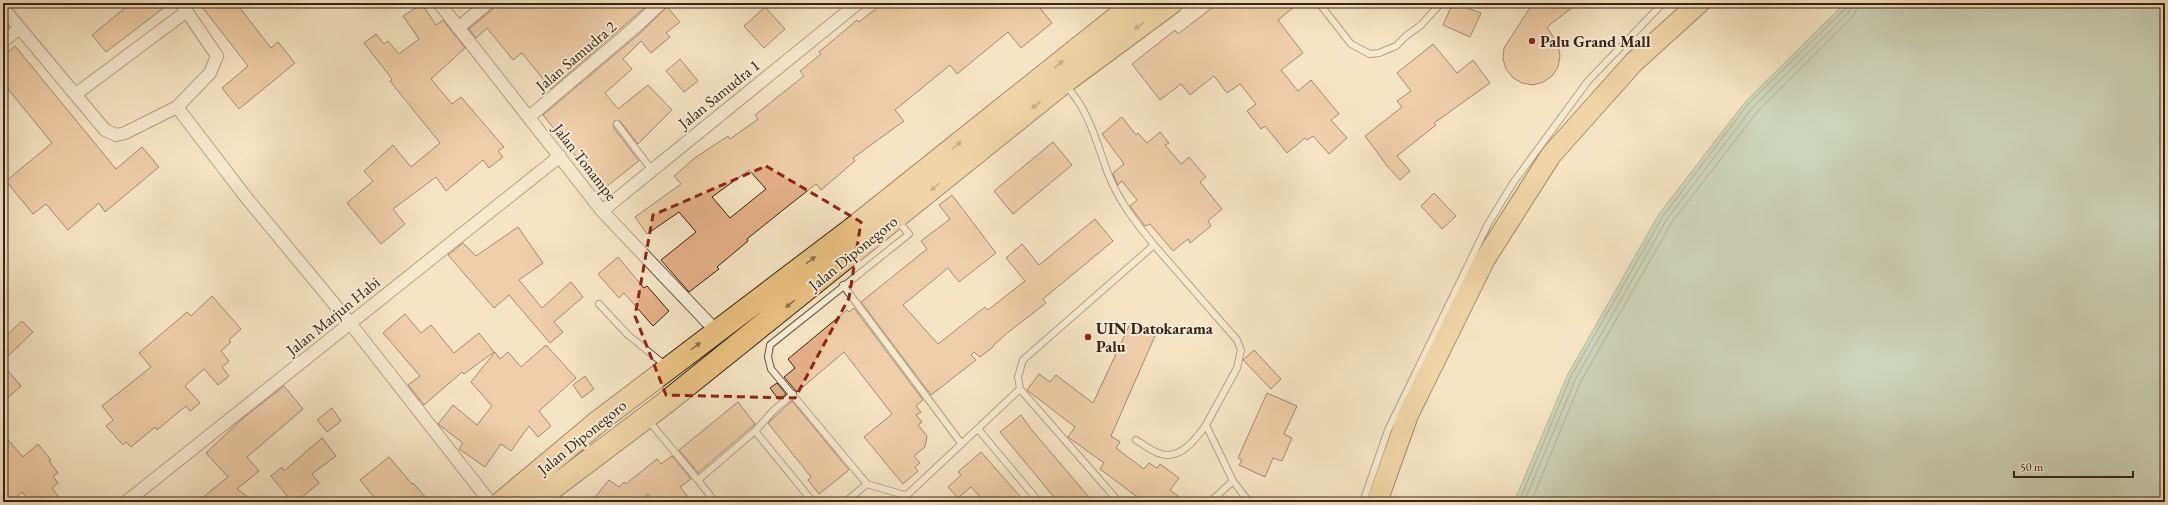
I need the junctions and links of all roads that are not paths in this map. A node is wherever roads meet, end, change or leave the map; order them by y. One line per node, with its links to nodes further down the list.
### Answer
1 (439, 3): 13 (street, Jalan Tonampe)
2 (488, 3): 13 (street)
3 (661, 3): 19 (street, Jalan Samudra 2)
4 (858, 3): 22 (street, Jalan Samudra 1)
5 (1135, 3): 29 (highway, Jalan Diponegoro, one-way to 5)
6 (1170, 3): 16 (highway, Jalan Diponegoro, one-way to 16)
7 (1319, 3): 8 (lane)
8 (1441, 3)
9 (1663, 3): 55 (lane)
10 (1698, 3): 56 (main road)
11 (184, 7): 17 (street); 18 (street)
12 (3, 8): 14 (street)
13 (458, 28): 19 (street, Jalan Tonampe)
14 (19, 29): 15 (street); 17 (street)
15 (3, 41)
16 (1063, 83): 24 (highway, Jalan Diponegoro, one-way to 24); 25 (lane)
17 (76, 94): 18 (street)
18 (177, 107): 28 (street)
19 (529, 117): 21 (street, Jalan Tonampe)
20 (617, 124): 22 (lane)
21 (560, 156): 23 (street, Jalan Tonampe); 28 (street, Jalan Marjun Habi)
22 (651, 169): 23 (street, Jalan Samudra 1)
23 (602, 210): 29 (street, Jalan Tonampe)
24 (896, 219): 26 (lane); 34 (highway, Jalan Diponegoro, one-way to 34)
25 (1154, 246): 32 (lane); 36 (lane)
26 (843, 285): 33 (lane); 40 (lane)
27 (599, 304): 30 (lane)
28 (350, 323): 44 (street, Jalan Marjun Habi); 45 (street)
29 (716, 331): 30 (highway, Jalan Diponegoro, one-way to 29)
30 (668, 367): 31 (highway, Jalan Diponegoro)
31 (646, 386): 34 (highway); 46 (highway, Jalan Diponegoro)
32 (1020, 389): 37 (lane); 52 (lane)
33 (793, 394): 38 (lane); 43 (lane)
34 (664, 404): 35 (highway, Jalan Diponegoro)
35 (646, 417): 41 (lane); 47 (highway, Jalan Diponegoro)
36 (1206, 425): 39 (lane); 42 (lane)
37 (978, 429): 40 (lane); 51 (lane)
38 (755, 431): 41 (lane); 49 (lane)
39 (1136, 440)
40 (961, 444): 43 (lane)
41 (698, 480): 48 (lane)
42 (1233, 481): 53 (lane); 54 (lane)
43 (867, 484): 50 (lane)
44 (126, 502)
45 (490, 502)
46 (502, 502)
47 (534, 502)
48 (715, 502)
49 (813, 502)
50 (845, 502)
51 (1039, 502)
52 (1119, 502)
53 (1210, 502)
54 (1249, 502)
55 (1363, 502)
56 (1377, 502)

